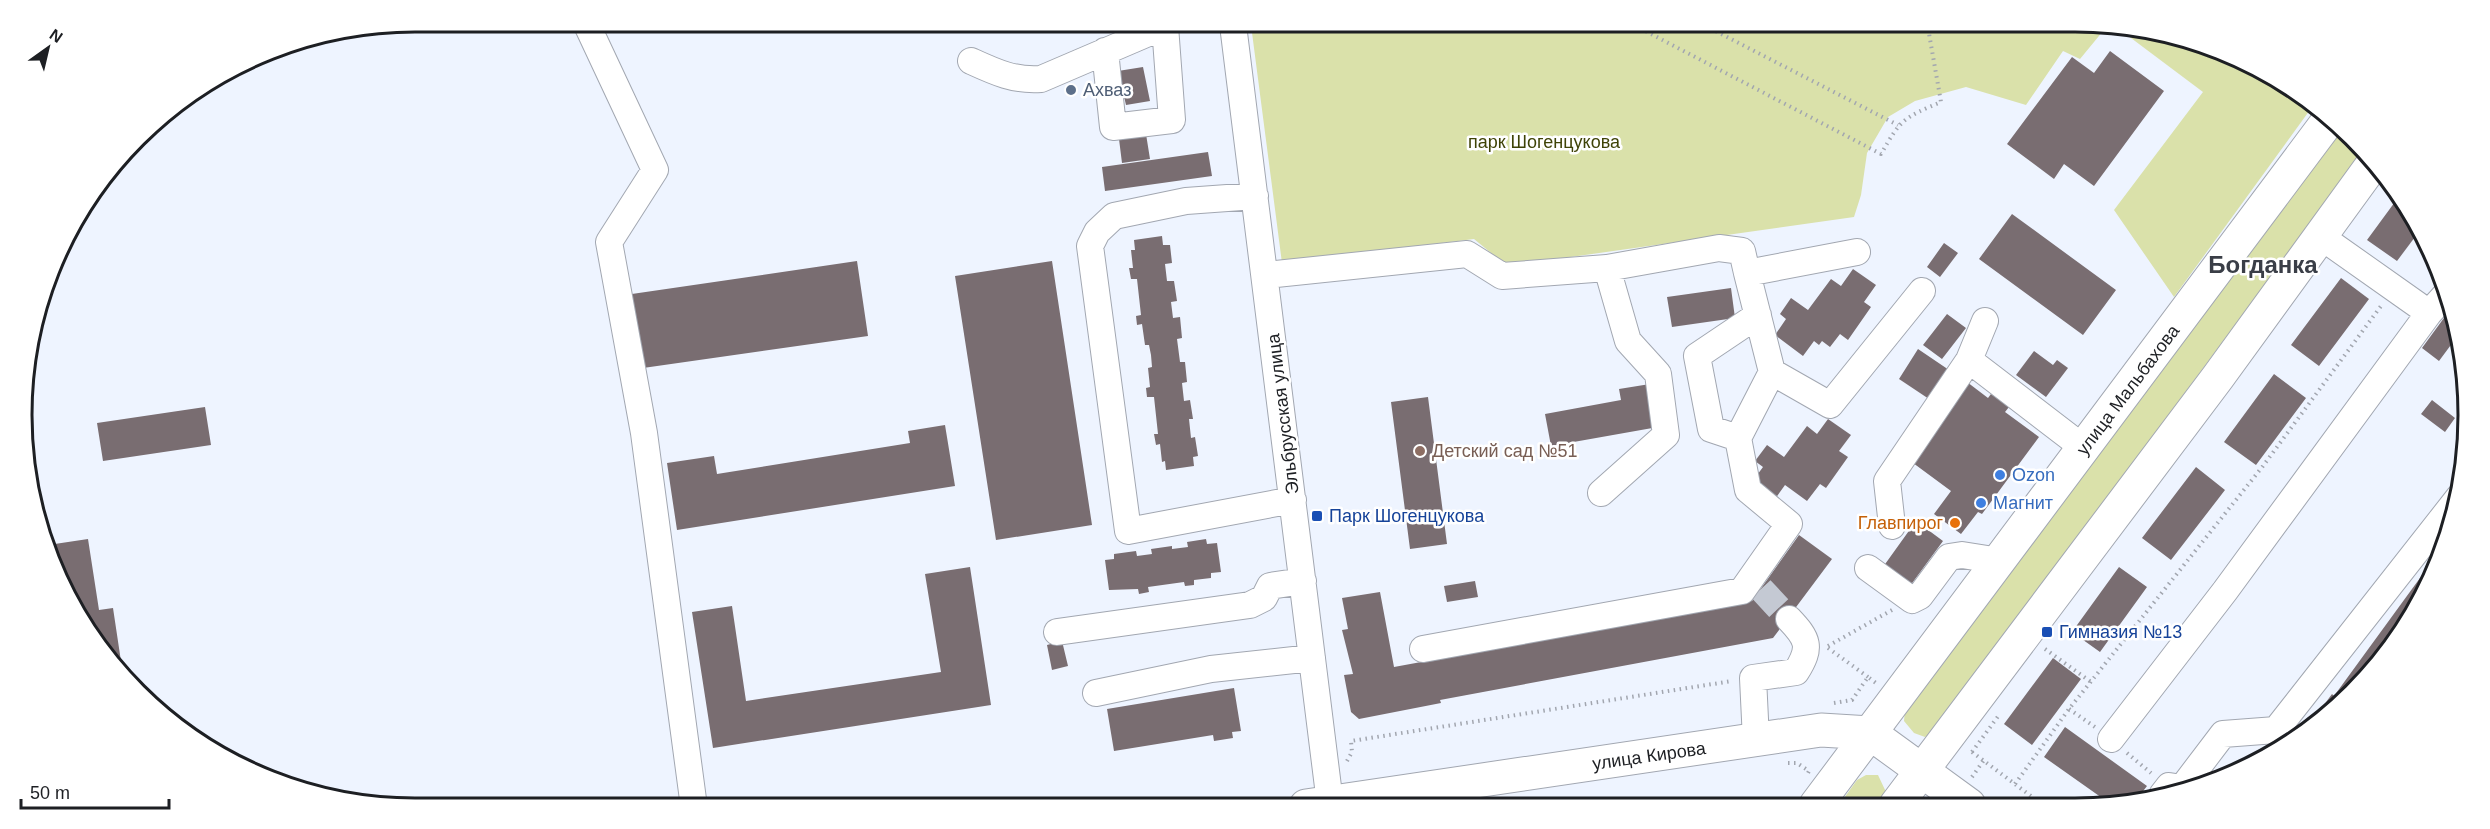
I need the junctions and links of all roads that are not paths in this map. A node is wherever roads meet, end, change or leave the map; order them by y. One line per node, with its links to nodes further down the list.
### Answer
1 (590, 32): 42 (street)
2 (1150, 32): 5 (street)
3 (1166, 32): 5 (street)
4 (1234, 32): 9 (street, Эльбрусская улица)
5 (1105, 51): 6 (street)
6 (971, 61)
7 (2325, 125): 23 (main road, улица Мальбахова)
8 (2369, 170): 10 (main road)
9 (1256, 196): 14 (street, Эльбрусская улица); 25 (street)
10 (2320, 236): 17 (street); 39 (main road)
11 (1857, 252): 13 (street)
12 (1607, 268): 13 (street); 14 (street); 24 (street)
13 (1747, 273): 18 (street)
14 (1266, 275): 25 (street, Эльбрусская улица)
15 (1922, 291): 21 (street)
16 (2441, 300): 17 (street)
17 (2428, 313): 37 (street)
18 (1758, 315): 21 (street); 22 (street)
19 (1985, 321): 20 (street)
20 (1969, 360): 23 (street); 26 (street)
21 (1772, 372): 22 (street)
22 (1738, 438): 33 (street)
23 (2085, 448): 28 (main road, улица Мальбахова)
24 (1601, 493)
25 (1293, 500): 30 (street, Эльбрусская улица)
26 (1892, 526)
27 (2435, 543): 40 (street)
28 (2000, 561): 29 (street); 36 (main road, улица Мальбахова)
29 (1868, 568)
30 (1303, 581): 32 (street); 34 (street, Эльбрусская улица)
31 (1789, 619): 38 (street)
32 (1057, 632)
33 (1423, 649)
34 (1312, 658): 35 (street); 43 (street, Эльбрусская улица)
35 (1096, 693)
36 (1870, 733): 38 (main road, улица Кирова); 39 (main road); 45 (main road, улица Мальбахова)
37 (2111, 739)
38 (1767, 752): 44 (main road, улица Кирова)
39 (1922, 770): 41 (main road); 46 (main road)
40 (2188, 780)
41 (1969, 793)
42 (693, 798)
43 (1318, 798)
44 (1370, 798)
45 (1821, 798)
46 (1901, 798)

